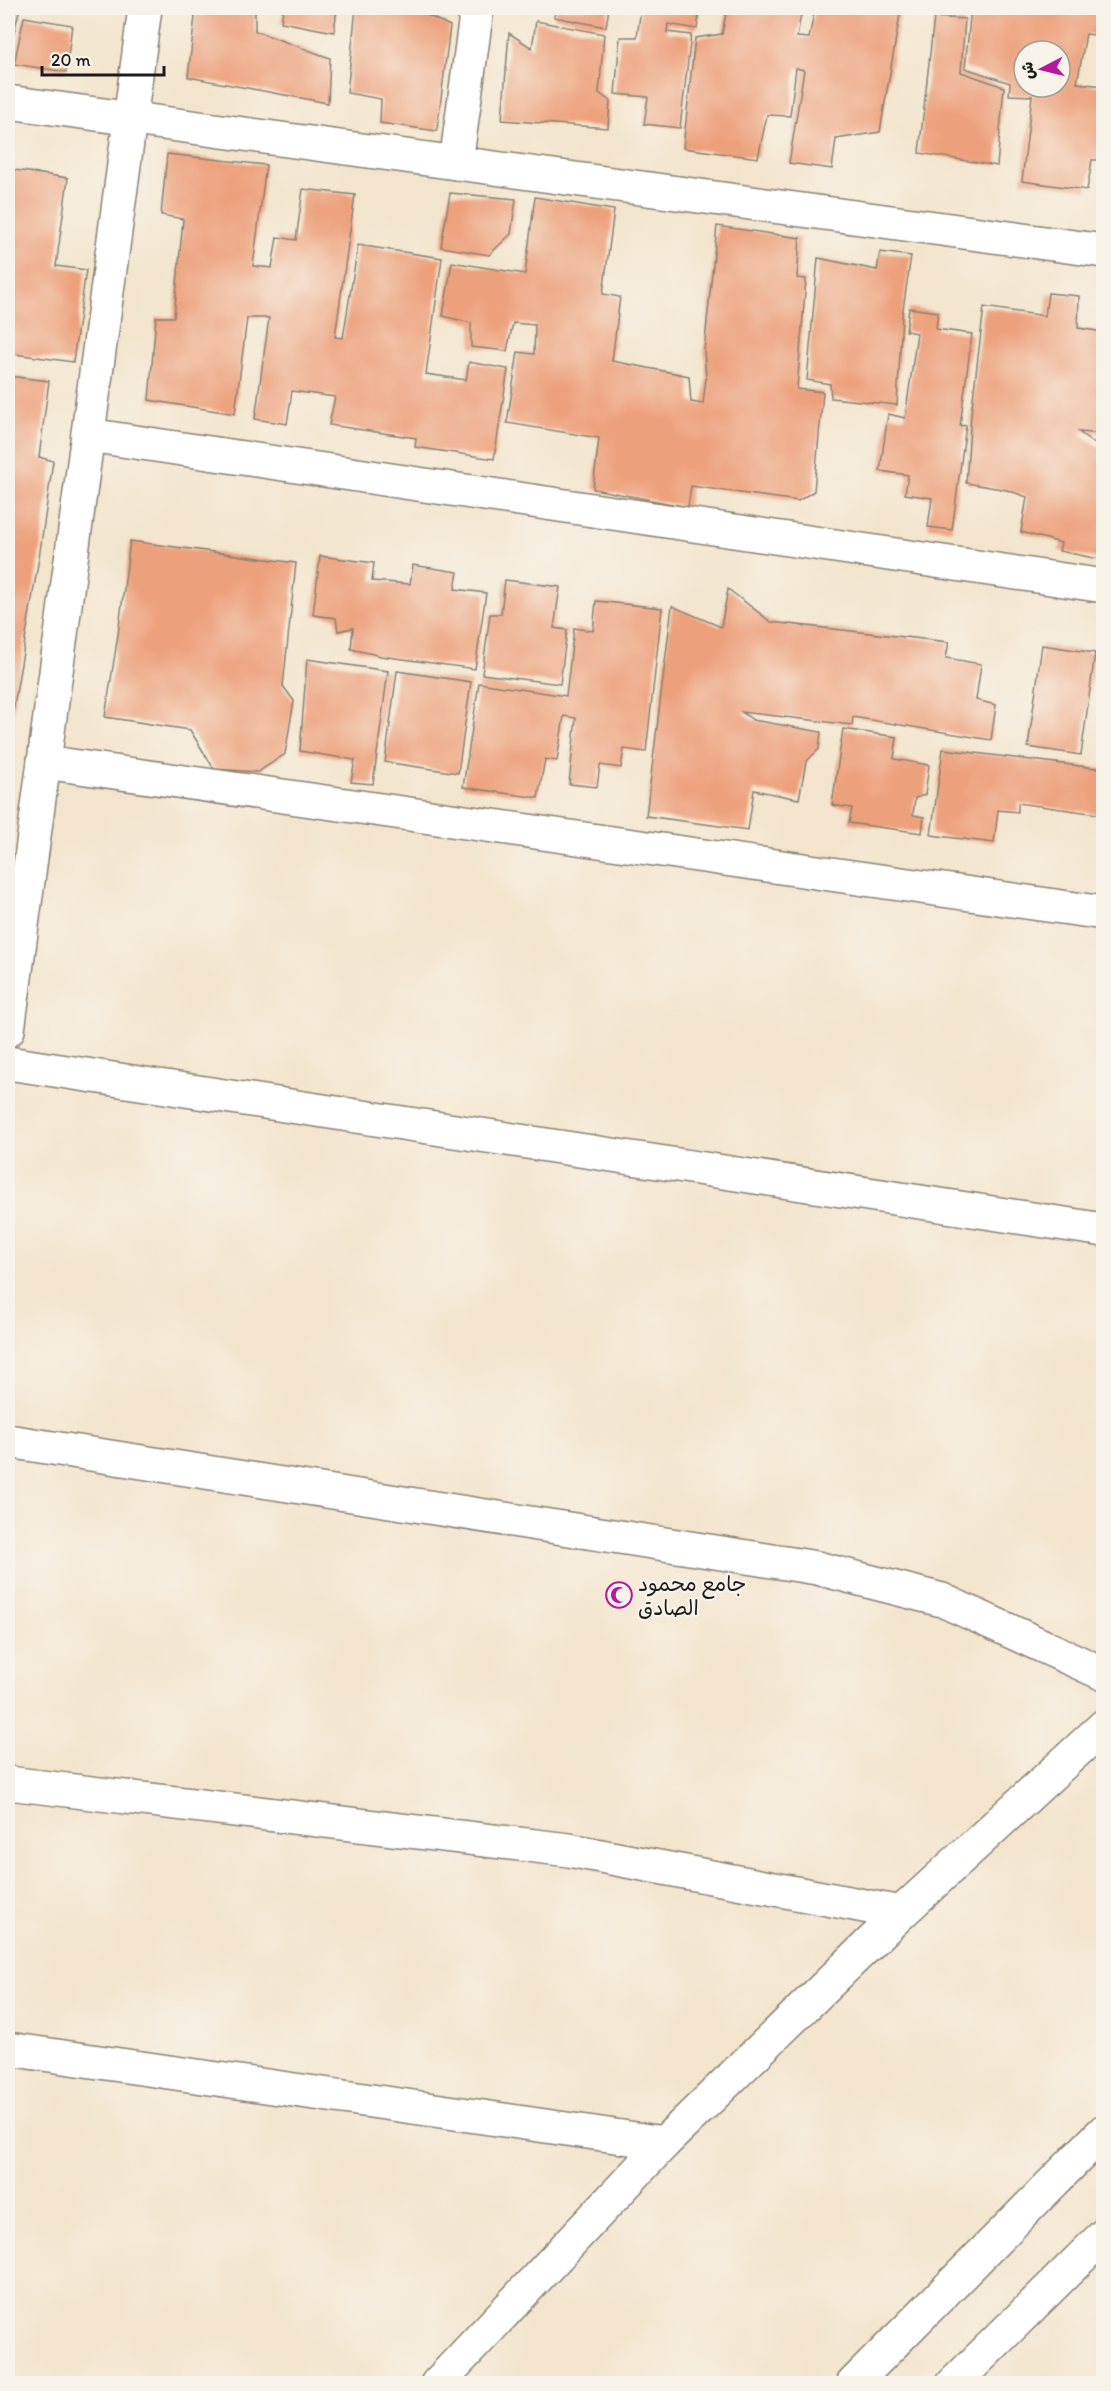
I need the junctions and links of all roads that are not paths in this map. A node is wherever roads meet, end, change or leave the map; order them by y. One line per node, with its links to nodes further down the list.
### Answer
1 (145, 8): 4 (street)
2 (477, 8): 5 (street)
3 (8, 102): 4 (street)
4 (130, 118): 5 (street); 7 (street)
5 (456, 163): 6 (street)
6 (1104, 251)
7 (88, 435): 8 (street); 9 (street)
8 (1104, 586)
9 (44, 762): 10 (street); 11 (street)
10 (1104, 913)
11 (8, 1030)
12 (8, 1063): 13 (street)
13 (1104, 1230)
14 (8, 1441): 15 (street)
15 (1104, 1674)
16 (1104, 1726): 18 (street)
17 (8, 1783): 18 (street)
18 (901, 1913): 21 (street)
19 (8, 2049): 21 (street)
20 (1104, 2131): 24 (street)
21 (664, 2143): 23 (street)
22 (1104, 2235): 25 (street)
23 (437, 2384)
24 (853, 2384)
25 (953, 2384)

